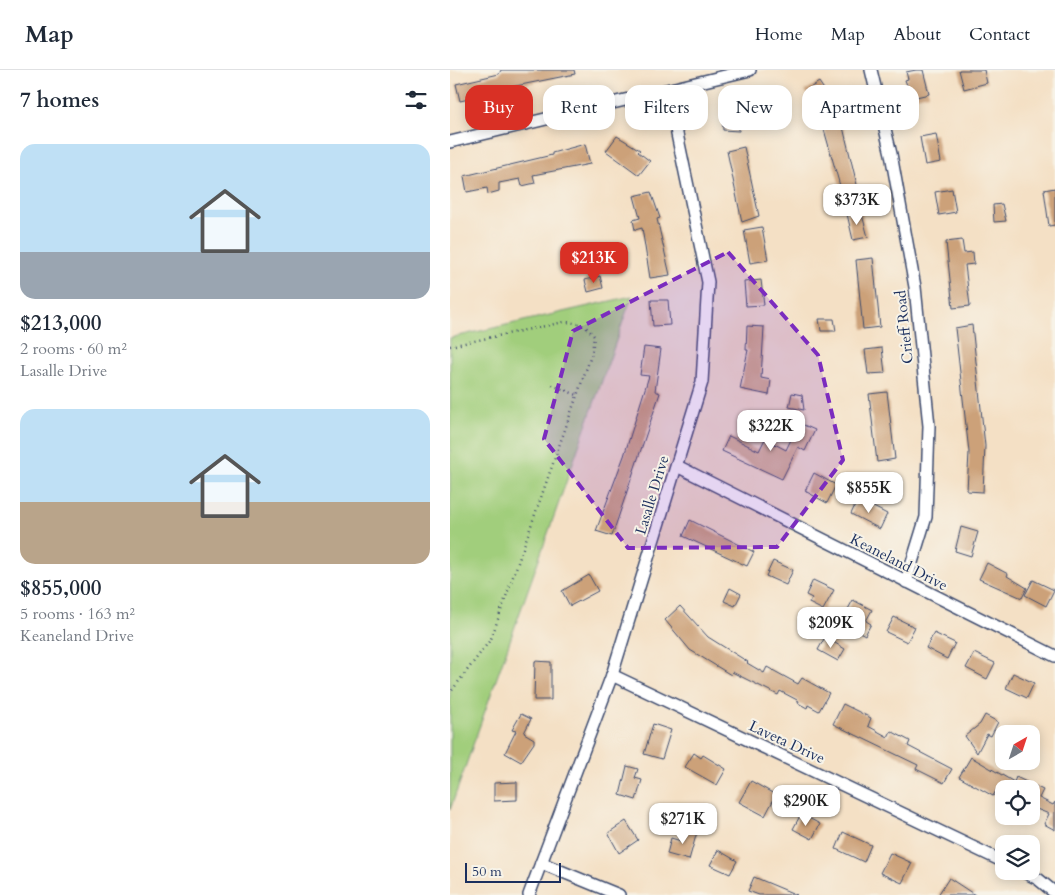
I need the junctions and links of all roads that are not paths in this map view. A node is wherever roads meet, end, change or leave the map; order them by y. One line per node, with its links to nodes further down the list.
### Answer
1 (750, 70): 3 (street)
2 (871, 70): 8 (street, Crieff Road)
3 (691, 85)
4 (625, 101): 6 (street)
5 (676, 130): 7 (street, Lasalle Drive)
6 (450, 142)
7 (677, 466): 8 (street, Keaneland Drive); 10 (street, Lasalle Drive)
8 (906, 582): 9 (street, Keaneland Drive)
9 (1055, 656)
10 (612, 675): 11 (street, Laveta Drive); 12 (street, Lasalle Drive)
11 (995, 858)
12 (541, 863): 15 (street, Lasalle Drive); 16 (street)
13 (1039, 880): 14 (street)
14 (1055, 893)
15 (529, 895)
16 (619, 895)

